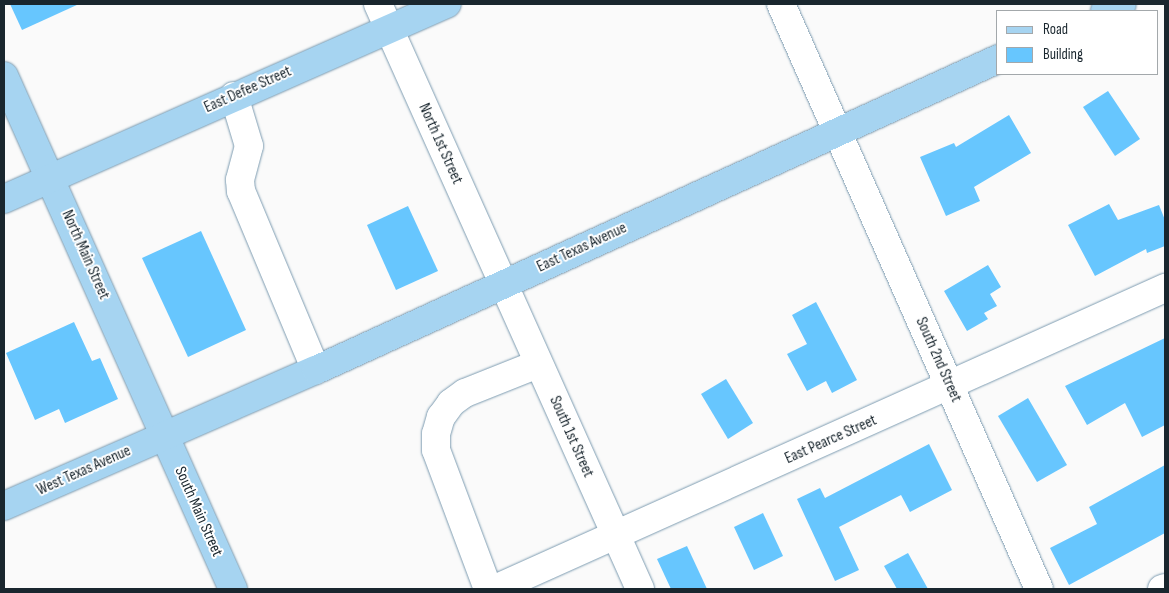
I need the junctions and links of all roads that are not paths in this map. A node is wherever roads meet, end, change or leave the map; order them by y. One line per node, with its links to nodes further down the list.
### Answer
1 (378, 4): 6 (street, North 1st Street)
2 (447, 4): 6 (main road, East Defee Street)
3 (781, 4): 10 (street, South 2nd Street)
4 (1122, 4): 5 (main road)
5 (1107, 10)
6 (388, 29): 9 (main road, East Defee Street); 13 (street, North 1st Street)
7 (996, 60): 10 (main road, East Texas Avenue)
8 (4, 76): 11 (main road, North Main Street)
9 (234, 96): 11 (main road, East Defee Street); 16 (street)
10 (836, 131): 13 (main road, East Texas Avenue); 17 (street, South 2nd Street)
11 (50, 177): 12 (main road, East Defee Street); 18 (main road, North Main Street)
12 (4, 199)
13 (503, 285): 15 (street, South 1st Street); 16 (main road, East Texas Avenue)
14 (1165, 288): 17 (street, East Pearce Street)
15 (538, 364): 20 (street, South 1st Street); 23 (street)
16 (316, 370): 18 (main road, East Texas Avenue)
17 (950, 387): 20 (street, East Pearce Street); 26 (street, South 2nd Street)
18 (164, 435): 19 (main road, West Texas Avenue); 22 (main road, South Main Street)
19 (4, 506)
20 (614, 535): 24 (street, East Pearce Street); 25 (street, South 1st Street)
21 (1165, 588): 27 (street)
22 (233, 589)
23 (488, 589)
24 (495, 589)
25 (640, 589)
26 (1040, 589)
27 (1162, 589)

